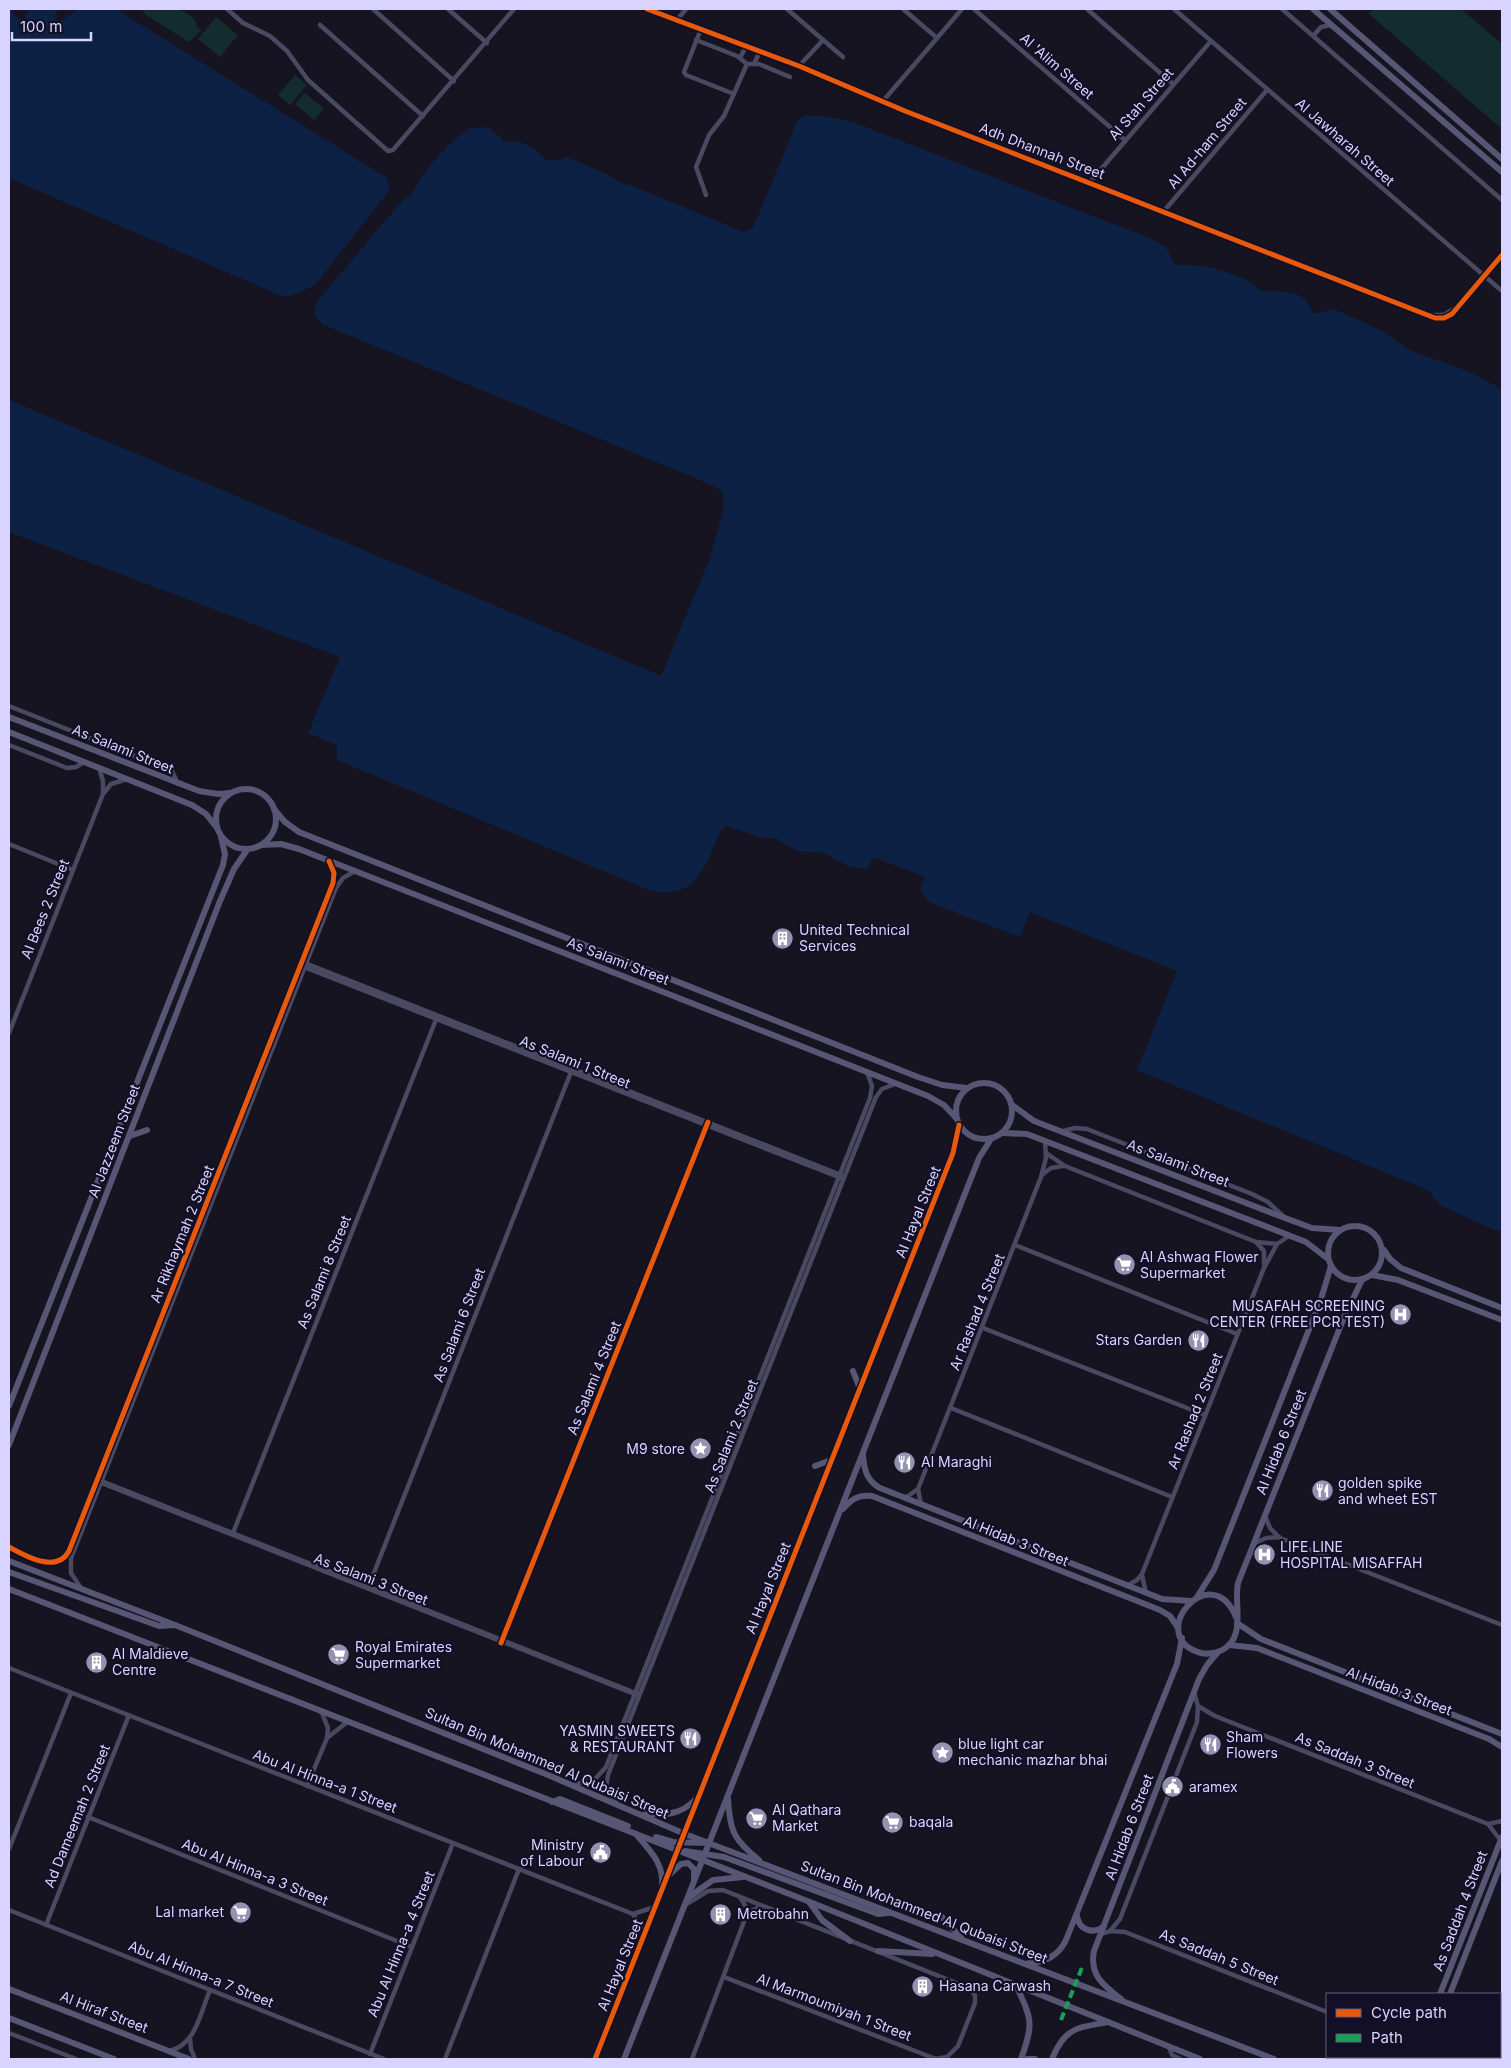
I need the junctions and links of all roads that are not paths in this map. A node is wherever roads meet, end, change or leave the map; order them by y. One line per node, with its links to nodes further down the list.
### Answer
1 (227, 9): 41 (street)
2 (373, 9): 36 (street)
3 (448, 9): 27 (street)
4 (514, 9): 27 (street)
5 (648, 9): 17 (street, Adh Dhannah Street)
6 (686, 9): 17 (street)
7 (788, 9): 25 (street)
8 (903, 9): 23 (street)
9 (962, 9): 23 (street)
10 (974, 9): 42 (street, Al 'Alim Street)
11 (1087, 9): 37 (street)
12 (1174, 9): 26 (street, Al Jawharah Street)
13 (1282, 9): 22 (street)
14 (1313, 9): 16 (street)
15 (1330, 9): 43 (street)
16 (1320, 14): 19 (street); 20 (street)
17 (677, 20): 21 (street, Adh Dhannah Street)
18 (320, 25): 41 (street)
19 (1333, 25): 20 (street); 44 (street)
20 (1321, 27): 22 (street)
21 (701, 29): 24 (street); 28 (street, Adh Dhannah Street)
22 (1314, 36): 47 (street)
23 (937, 38): 40 (street)
24 (696, 40): 31 (street); 39 (street)
25 (823, 40): 30 (street); 34 (street)
26 (1211, 41): 37 (street, Al Stah Street); 38 (street, Al Jawharah Street)
27 (486, 43): 36 (street)
28 (746, 46): 29 (street, Adh Dhannah Street); 31 (street)
29 (760, 51): 33 (street); 34 (street, Adh Dhannah Street)
30 (844, 57)
31 (740, 58): 32 (street)
32 (746, 64): 33 (street); 39 (street)
33 (754, 64): 35 (street)
34 (799, 66): 40 (street, Adh Dhannah Street)
35 (790, 78)
36 (454, 81): 41 (street)
37 (1173, 84): 42 (street, Al Stah Street)
38 (1267, 90): 48 (street, Al Ad-ham Street); 50 (street, Al Jawharah Street)
39 (734, 94): 46 (street)
40 (883, 101): 45 (street, Adh Dhannah Street)
41 (423, 116)
42 (1125, 140): 45 (street, Al Stah Street)
43 (1502, 159)
44 (1502, 172)
45 (1090, 182): 48 (street, Adh Dhannah Street)
46 (706, 194)
47 (1502, 200)
48 (1164, 211): 50 (street, Adh Dhannah Street)
49 (1502, 255): 50 (street, Adh Dhannah Street)
50 (1484, 276): 51 (street, Al Jawharah Street)
51 (1502, 292)
52 (9, 706): 59 (street)
53 (9, 717): 59 (street, As Salami Street)
54 (9, 732): 56 (street, As Salami Street)
55 (9, 745): 56 (street)
56 (84, 762): 57 (street, As Salami Street)
57 (99, 768): 58 (street, As Salami Street); 61 (street, Al Bees 2 Street)
58 (128, 779): 61 (street); 63 (street, As Salami Street)
59 (178, 784): 60 (street, As Salami Street)
60 (231, 793): 62 (street); 63 (street)
61 (103, 794): 69 (street, Al Bees 2 Street)
62 (274, 809): 66 (street); 77 (street, As Salami Street)
63 (217, 828): 64 (street)
64 (221, 837): 67 (street); 109 (street, Al Jazzeem Street)
65 (9, 844): 69 (street)
66 (262, 845): 67 (street); 68 (street, As Salami Street)
67 (247, 850): 84 (street, Al Jazzeem Street)
68 (329, 861): 70 (street, As Salami Street); 71 (street)
69 (73, 870): 73 (street, Al Bees 2 Street)
70 (355, 871): 71 (street, Ar Rikhaymah 2 Street); 75 (street, As Salami Street)
71 (304, 964): 72 (street, As Salami 1 Street); 88 (street, Ar Rikhaymah 2 Street)
72 (437, 1017): 74 (street, As Salami 1 Street); 125 (street, As Salami 8 Street)
73 (9, 1033)
74 (572, 1070): 80 (street, As Salami 1 Street); 134 (street, As Salami 6 Street)
75 (867, 1072): 76 (street, As Salami Street); 90 (street, As Salami 2 Street)
76 (896, 1084): 79 (street, As Salami Street); 90 (street, As Salami 2 Street)
77 (967, 1088): 78 (street); 79 (street)
78 (1012, 1104): 82 (street, As Salami Street); 83 (street)
79 (958, 1122): 85 (street); 108 (street, Al Hayal Street)
80 (707, 1124): 90 (street, As Salami 1 Street); 143 (street, As Salami 4 Street)
81 (147, 1130): 84 (street)
82 (1061, 1132): 92 (street, As Salami Street); 92 (street)
83 (1003, 1133): 85 (street); 86 (street, As Salami Street)
84 (130, 1136): 112 (street, Al Jazzeem Street)
85 (990, 1139): 113 (street)
86 (1045, 1141): 87 (street, Ar Rashad 4 Street); 94 (street, As Salami Street)
87 (1046, 1153): 89 (street); 91 (street, Ar Rashad 4 Street)
88 (224, 1166): 116 (street, Ar Rikhaymah 2 Street); 116 (street, Ar Rikhaymah 2 Street)
89 (1065, 1166): 91 (street); 95 (street)
90 (841, 1177): 149 (street, As Salami 2 Street); 149 (street, As Salami 2 Street)
91 (1041, 1177): 97 (street, Ar Rashad 4 Street)
92 (1285, 1218): 93 (street, As Salami Street)
93 (1340, 1230): 98 (street); 99 (street)
94 (1289, 1236): 96 (street, Ar Rashad 2 Street); 99 (street, As Salami Street)
95 (1256, 1242): 96 (street); 100 (street)
96 (1277, 1244): 100 (street, Ar Rashad 2 Street)
97 (1015, 1245): 105 (street, Ar Rashad 4 Street); 106 (street)
98 (1382, 1248): 101 (street); 103 (street)
99 (1330, 1262): 102 (street); 137 (street, Al Hidab 6 Street)
100 (1264, 1268): 106 (street, Ar Rashad 2 Street)
101 (1372, 1275): 102 (street); 104 (street)
102 (1362, 1280): 124 (street, Al Hidab 6 Street)
103 (1502, 1308)
104 (1502, 1320)
105 (982, 1328): 110 (street, Ar Rashad 4 Street); 111 (street)
106 (1237, 1334): 111 (street, Ar Rashad 2 Street)
107 (852, 1371): 108 (street)
108 (860, 1389): 114 (street, Al Hayal Street)
109 (9, 1406)
110 (950, 1408): 117 (street, Ar Rashad 4 Street); 119 (street)
111 (1205, 1415): 119 (street, Ar Rashad 2 Street)
112 (9, 1445)
113 (863, 1453): 118 (street, Al Hidab 3 Street); 123 (street)
114 (831, 1460): 115 (street); 162 (street, Al Hayal Street)
115 (815, 1466)
116 (99, 1482): 125 (street, As Salami 3 Street); 128 (street, Ar Rikhaymah 2 Street); 133 (street, Ar Rikhaymah 2 Street)
117 (918, 1489): 120 (street); 122 (street)
118 (890, 1492): 120 (street, Al Hidab 3 Street); 121 (street)
119 (1172, 1497): 131 (street, Ar Rashad 2 Street)
120 (905, 1498): 122 (street, Al Hidab 3 Street)
121 (886, 1502): 123 (street, Al Hidab 3 Street); 141 (street, Al Hidab 3 Street)
122 (921, 1504): 132 (street, Al Hidab 3 Street)
123 (840, 1511): 161 (street)
124 (1265, 1515): 126 (street); 127 (street, Al Hidab 6 Street)
125 (232, 1534): 134 (street, As Salami 3 Street)
126 (1280, 1538): 127 (street); 140 (street)
127 (1253, 1544): 138 (street, Al Hidab 6 Street)
128 (9, 1547)
129 (10, 1561): 133 (street, Sultan Bin Mohammed Al Qubaisi Street)
130 (9, 1572): 139 (street)
131 (1142, 1574): 132 (street); 136 (street)
132 (1127, 1586): 136 (street, Al Hidab 3 Street)
133 (81, 1588): 139 (street, Sultan Bin Mohammed Al Qubaisi Street)
134 (368, 1588): 143 (street, As Salami 3 Street)
135 (9, 1589): 151 (street)
136 (1146, 1593): 137 (street, Al Hidab 3 Street)
137 (1193, 1600): 138 (street); 141 (street)
138 (1237, 1620): 144 (street); 156 (street, Al Hidab 3 Street)
139 (175, 1625): 159 (street, Sultan Bin Mohammed Al Qubaisi Street)
140 (1502, 1625)
141 (1179, 1630): 142 (street)
142 (1182, 1638): 145 (street); 196 (street, Al Hidab 6 Street)
143 (502, 1641): 149 (street, As Salami 3 Street)
144 (1229, 1645): 145 (street); 158 (street, Al Hidab 3 Street)
145 (1218, 1652): 147 (street, Al Hidab 6 Street)
146 (9, 1668): 148 (street, Abu Al Hinna-a 1 Street)
147 (1194, 1692): 150 (street); 200 (street, Al Hidab 6 Street)
148 (71, 1693): 152 (street, Abu Al Hinna-a 1 Street); 175 (street)
149 (637, 1694): 159 (street, As Salami 2 Street); 164 (street)
150 (1198, 1706): 153 (street, As Saddah 3 Street); 154 (street)
151 (322, 1713): 155 (street); 157 (street)
152 (129, 1715): 160 (street, Abu Al Hinna-a 1 Street); 166 (street, Ad Dameemah 2 Street)
153 (1215, 1716): 154 (street); 168 (street, As Saddah 3 Street)
154 (1196, 1722): 197 (street)
155 (346, 1723): 157 (street); 163 (street)
156 (1502, 1734)
157 (327, 1738): 160 (street)
158 (1502, 1747)
159 (572, 1785): 164 (street, Sultan Bin Mohammed Al Qubaisi Street)
160 (308, 1786): 172 (street, Abu Al Hinna-a 1 Street)
161 (728, 1796): 174 (street); 180 (street)
162 (698, 1797): 165 (street); 170 (street, Al Hayal Street)
163 (552, 1802): 169 (street); 173 (street)
164 (617, 1804): 165 (street, Sultan Bin Mohammed Al Qubaisi Street)
165 (639, 1814): 170 (street, Sultan Bin Mohammed Al Qubaisi Street)
166 (88, 1817): 199 (street, Ad Dameemah 2 Street); 207 (street, Abu Al Hinna-a 3 Street)
167 (1502, 1821): 168 (street)
168 (1488, 1824): 171 (street)
169 (635, 1833): 176 (street); 185 (street)
170 (685, 1834): 173 (street, Al Hayal Street); 174 (street, Sultan Bin Mohammed Al Qubaisi Street)
171 (1501, 1839): 215 (street, As Saddah 4 Street)
172 (453, 1843): 181 (street, Abu Al Hinna-a 1 Street); 207 (street, Abu Al Hinna-a 4 Street)
173 (681, 1843): 174 (street); 176 (street, Al Hayal Street)
174 (709, 1843): 177 (street); 180 (street, Sultan Bin Mohammed Al Qubaisi Street)
175 (9, 1850)
176 (678, 1850): 177 (street); 178 (street); 182 (street, Al Hayal Street)
177 (706, 1852): 178 (street); 193 (street)
178 (702, 1860): 183 (street); 184 (street)
179 (1502, 1861): 216 (street, As Saddah 4 Street)
180 (766, 1865): 193 (street, Sultan Bin Mohammed Al Qubaisi Street)
181 (519, 1869): 194 (street, Abu Al Hinna-a 1 Street); 232 (street)
182 (669, 1874): 184 (street); 185 (street, Al Hayal Street)
183 (746, 1877): 187 (street); 188 (street)
184 (693, 1884): 187 (street)
185 (660, 1895): 191 (street, Al Hayal Street)
186 (740, 1896): 189 (street); 190 (street); 198 (street)
187 (688, 1898): 189 (street)
188 (810, 1902): 206 (street); 209 (street)
189 (685, 1906): 234 (street)
190 (763, 1906): 198 (street); 206 (street)
191 (655, 1907): 194 (street); 204 (street, Al Hayal Street)
192 (9, 1910): 199 (street, Abu Al Hinna-a 7 Street)
193 (891, 1913): 205 (street, Sultan Bin Mohammed Al Qubaisi Street)
194 (633, 1914): 204 (street)
195 (940, 1915): 205 (street)
196 (1077, 1915): 200 (street); 210 (street, Al Hidab 6 Street)
197 (1121, 1917): 201 (street); 202 (street)
198 (745, 1919): 211 (street)
199 (46, 1925): 214 (street, Abu Al Hinna-a 7 Street)
200 (1104, 1926): 203 (street, Al Hidab 6 Street)
201 (1110, 1931): 202 (street, As Saddah 5 Street); 203 (street, As Saddah 5 Street)
202 (1125, 1932): 218 (street, As Saddah 5 Street)
203 (1101, 1934): 217 (street, Al Hidab 6 Street)
204 (644, 1935): 233 (street, Al Hayal Street)
205 (963, 1940): 210 (street, Sultan Bin Mohammed Al Qubaisi Street)
206 (850, 1941): 208 (street)
207 (412, 1947): 225 (street, Abu Al Hinna-a 4 Street)
208 (878, 1951): 209 (street); 236 (street)
209 (937, 1954): 212 (street)
210 (1025, 1963): 217 (street, Sultan Bin Mohammed Al Qubaisi Street)
211 (724, 1977): 235 (street); 236 (street, Al Marmoumiyah 1 Street)
212 (1016, 1985): 220 (street); 237 (street)
213 (9, 1989): 224 (street, Al Hiraf Street)
214 (210, 1990): 222 (street); 225 (street, Abu Al Hinna-a 7 Street)
215 (1440, 1993)
216 (1450, 1993)
217 (1128, 2004): 242 (street, Sultan Bin Mohammed Al Qubaisi Street)
218 (1326, 2012)
219 (9, 2018): 228 (street)
220 (1108, 2022): 223 (street); 226 (street)
221 (9, 2033): 227 (street)
222 (190, 2039): 224 (street); 230 (street)
223 (1169, 2047): 240 (street); 241 (street)
224 (170, 2051): 229 (street, Al Hiraf Street)
225 (370, 2054): 231 (street, Abu Al Hinna-a 7 Street)
226 (1053, 2058)
227 (76, 2059)
228 (114, 2059)
229 (189, 2059)
230 (195, 2059)
231 (384, 2059)
232 (445, 2059)
233 (595, 2059)
234 (624, 2059)
235 (693, 2059)
236 (936, 2059)
237 (1021, 2059)
238 (1027, 2059): 239 (street)
239 (1036, 2059)
240 (1180, 2059)
241 (1200, 2059)
242 (1274, 2059)

